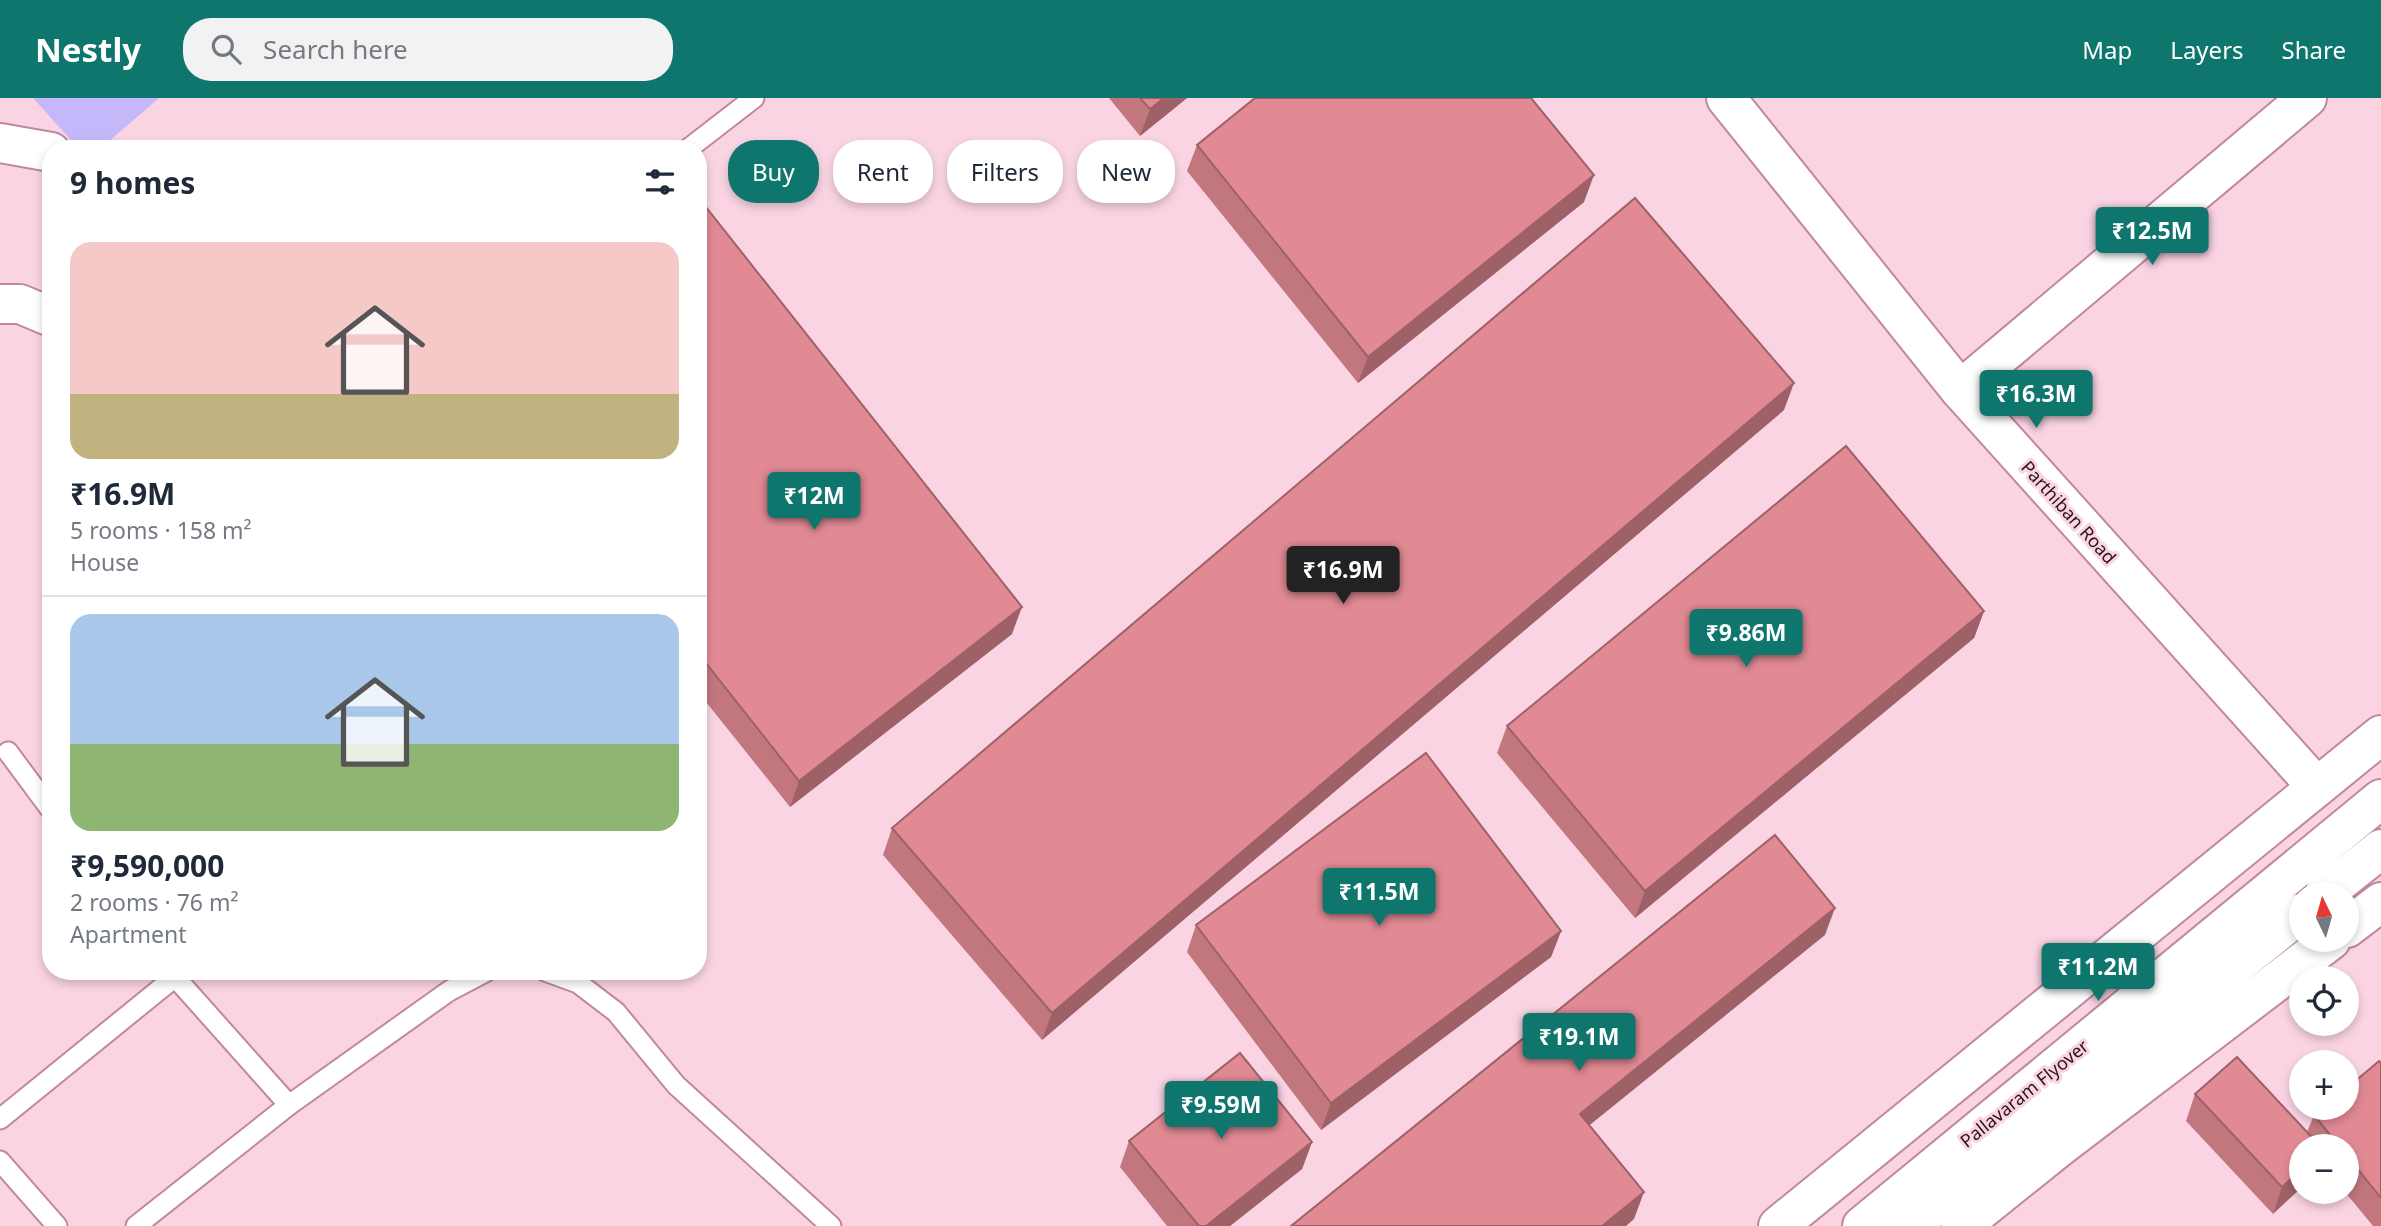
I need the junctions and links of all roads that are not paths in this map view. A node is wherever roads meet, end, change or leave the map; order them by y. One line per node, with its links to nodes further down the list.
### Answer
1 (754, 98): 4 (lane)
2 (1726, 98): 9 (street, Parthiban Road)
3 (2306, 98): 9 (street)
4 (700, 140)
5 (0, 144): 6 (street)
6 (42, 151)
7 (0, 304): 8 (street)
8 (42, 313)
9 (1960, 390): 12 (street, Parthiban Road)
10 (2381, 735): 12 (street)
11 (8, 752): 13 (lane)
12 (2317, 787): 31 (street)
13 (42, 798)
14 (2381, 799): 32 (street, Pallavaram Flyover)
15 (2381, 849): 16 (street)
16 (2339, 882)
17 (2381, 902): 18 (street)
18 (2359, 919)
19 (2289, 922): 33 (street, Pallavaram Flyover)
20 (2315, 952): 34 (street)
21 (166, 980): 26 (lane)
22 (178, 980): 25 (lane)
23 (470, 980): 25 (lane)
24 (568, 980): 30 (lane)
25 (289, 1105): 29 (lane)
26 (0, 1119)
27 (0, 1161): 28 (lane)
28 (57, 1226)
29 (136, 1226)
30 (831, 1226)
31 (1778, 1226)
32 (1862, 1226)
33 (1910, 1226)
34 (1961, 1226)

